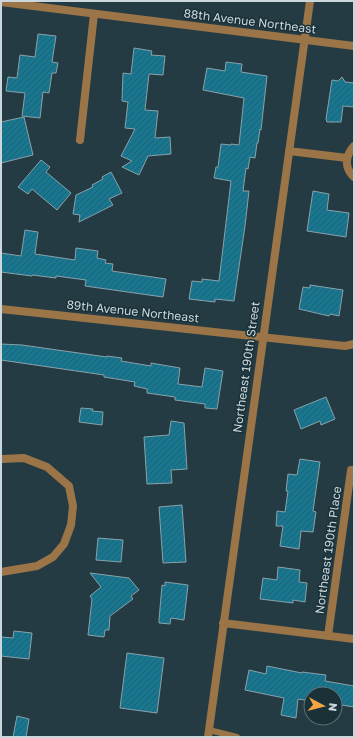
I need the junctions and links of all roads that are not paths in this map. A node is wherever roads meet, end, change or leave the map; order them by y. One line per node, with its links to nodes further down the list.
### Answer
1 (310, 1): 4 (street, Northeast 190th Street)
2 (1, 2): 3 (street, 88th Avenue Northeast)
3 (94, 14): 4 (street, 88th Avenue Northeast); 6 (street)
4 (304, 40): 5 (street, 88th Avenue Northeast); 8 (street, Northeast 190th Street)
5 (354, 46)
6 (80, 140)
7 (354, 146): 9 (street)
8 (289, 151): 9 (street); 12 (street, Northeast 190th Street)
9 (347, 158): 10 (street)
10 (354, 177)
11 (1, 308): 12 (street, 89th Avenue Northeast)
12 (262, 337): 13 (street, 89th Avenue Northeast); 17 (street, Northeast 190th Street)
13 (354, 344)
14 (1, 460): 16 (street)
15 (354, 470): 18 (street, Northeast 190th Place)
16 (1, 572)
17 (223, 623): 18 (street); 20 (street, Northeast 190th Street)
18 (328, 636): 19 (street)
19 (354, 639)
20 (208, 733): 21 (lane)
21 (237, 737)

